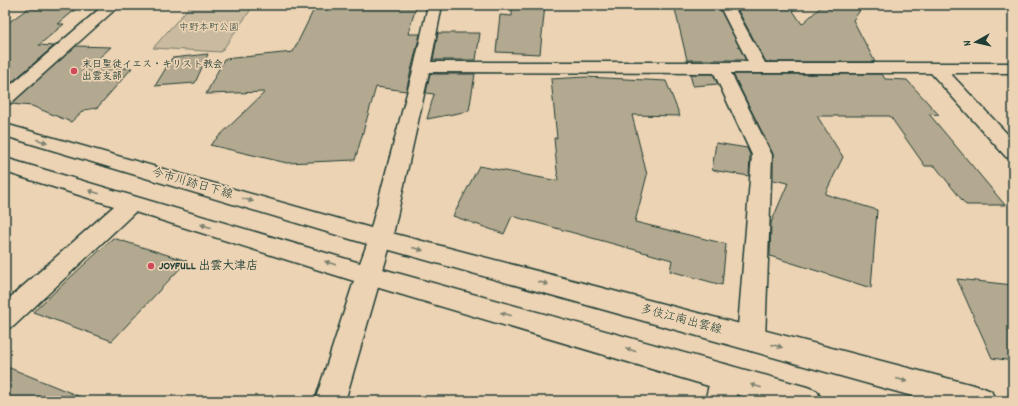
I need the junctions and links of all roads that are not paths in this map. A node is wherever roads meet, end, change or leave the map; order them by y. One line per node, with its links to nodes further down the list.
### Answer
1 (113, 5): 9 (street)
2 (435, 5): 4 (street)
3 (726, 5): 6 (street)
4 (422, 67): 5 (street); 14 (street)
5 (720, 67): 6 (street); 17 (street)
6 (759, 67): 7 (street)
7 (935, 67): 8 (street); 11 (street)
8 (1013, 68)
9 (5, 99)
10 (5, 130): 14 (street, 今市川跡日下線, one-way to 14)
11 (1013, 152)
12 (5, 165): 13 (street, one-way to 12)
13 (131, 203): 15 (street, one-way to 13); 16 (street)
14 (380, 239): 15 (street); 17 (street, 多伎江南出雲線, one-way to 17)
15 (368, 274): 18 (street, one-way to 15); 19 (street)
16 (9, 310)
17 (751, 339): 21 (street, 多伎江南出雲線, one-way to 21)
18 (723, 389): 20 (street, one-way to 18)
19 (330, 401)
20 (807, 401)
21 (981, 401)

